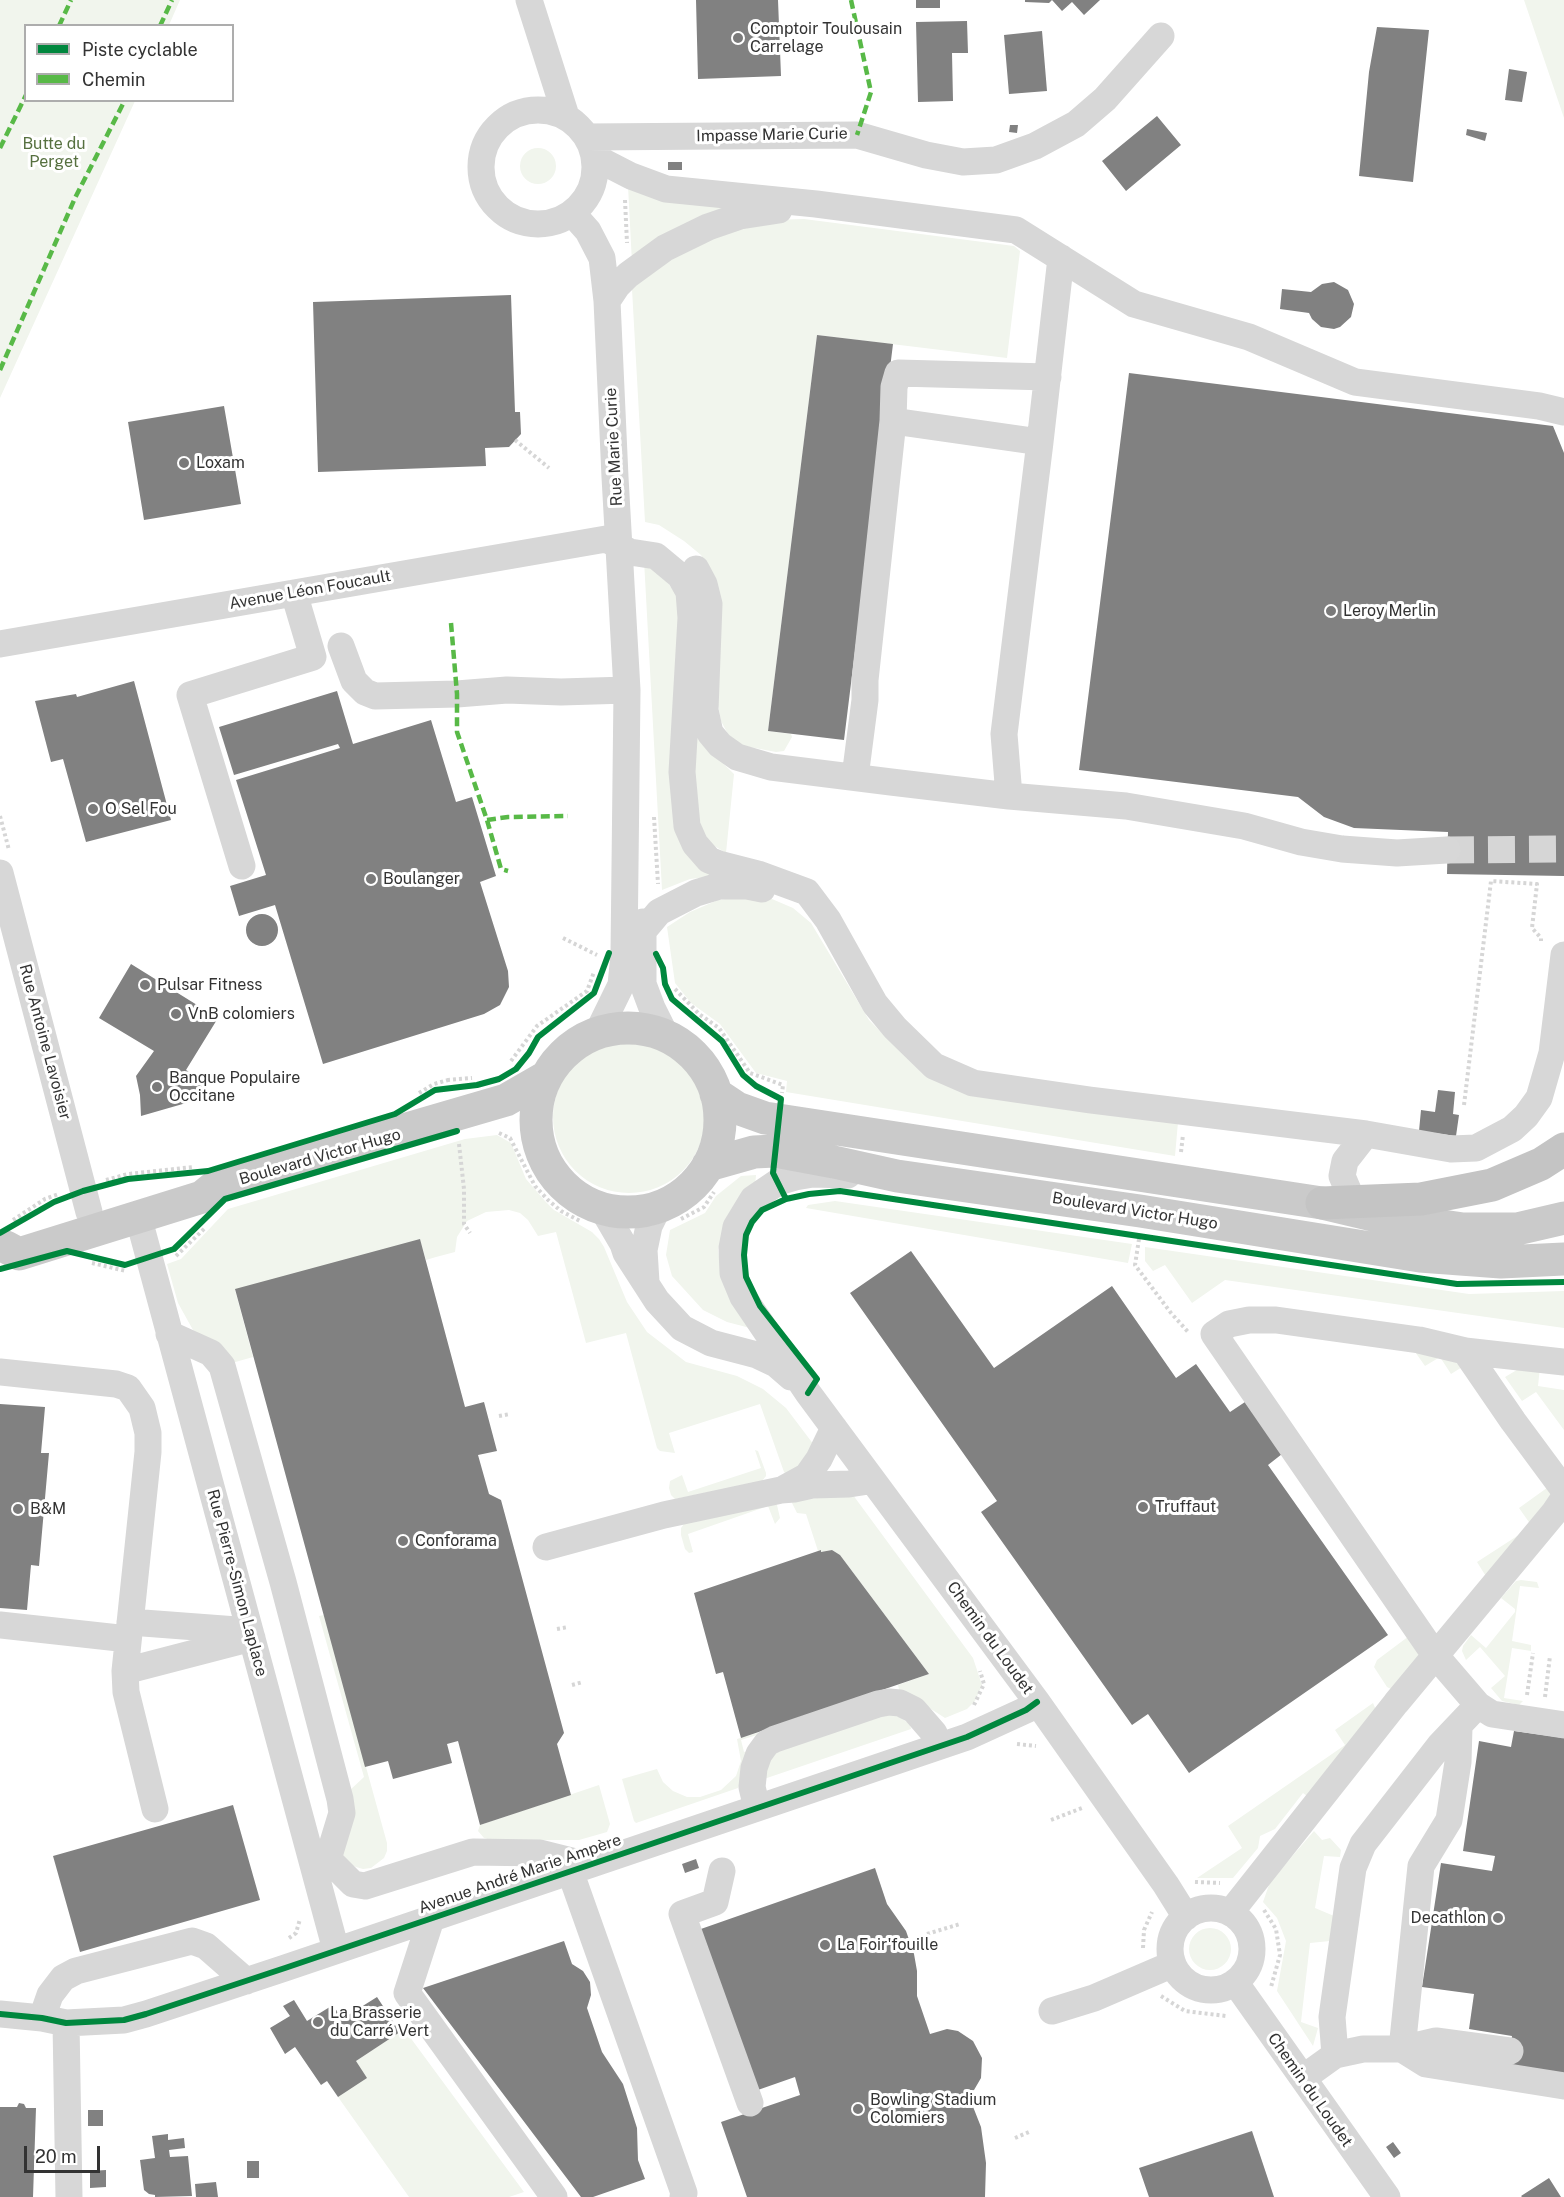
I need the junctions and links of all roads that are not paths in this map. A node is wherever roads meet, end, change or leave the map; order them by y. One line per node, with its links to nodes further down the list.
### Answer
1 (529, 0): 3 (street)
2 (1161, 36): 4 (street, Impasse Marie Curie)
3 (566, 117): 4 (street); 6 (street)
4 (590, 147): 5 (street); 6 (street)
5 (816, 204): 7 (street); 8 (street)
6 (572, 213): 8 (street, Rue Marie Curie)
7 (1061, 258): 9 (street); 10 (street)
8 (608, 301): 13 (street, Rue Marie Curie)
9 (1048, 377): 11 (street); 12 (street)
10 (1564, 412)
11 (893, 421): 12 (street); 18 (street)
12 (1040, 442): 19 (street)
13 (618, 546): 14 (street, Avenue Léon Foucault); 17 (street, Rue Marie Curie); 18 (street); 23 (street, Avenue Léon Foucault)
14 (294, 593): 15 (street, Avenue Léon Foucault); 21 (street)
15 (0, 644)
16 (341, 646): 17 (street)
17 (627, 690): 24 (street, Rue Marie Curie); 27 (street, Rue Marie Curie)
18 (855, 777): 19 (street)
19 (1009, 796): 20 (street)
20 (1447, 850)
21 (242, 866)
22 (1, 882): 37 (street, Rue Antoine Lavoisier)
23 (828, 920): 24 (street); 32 (street, Avenue Léon Foucault)
24 (643, 931): 26 (street, Rue Marie Curie)
25 (1552, 952): 32 (street, Avenue Léon Foucault)
26 (675, 1023): 27 (main road); 29 (main road)
27 (598, 1032): 28 (main road)
28 (546, 1077): 30 (main road, Boulevard Victor Hugo); 31 (main road)
29 (716, 1095): 34 (main road); 39 (main road)
30 (454, 1113): 31 (main road, Boulevard Victor Hugo); 36 (main road, Boulevard Victor Hugo)
31 (537, 1136): 40 (main road)
32 (1376, 1136): 39 (street)
33 (1564, 1149): 39 (highway)
34 (708, 1165): 35 (main road, Boulevard Victor Hugo); 38 (main road)
35 (897, 1176): 44 (main road, Boulevard Victor Hugo); 50 (street, Chemin du Loudet)
36 (207, 1178): 37 (main road, Boulevard Victor Hugo); 41 (main road, Boulevard Victor Hugo)
37 (86, 1202): 43 (main road, Boulevard Victor Hugo)
38 (660, 1206): 40 (main road); 45 (street)
39 (1346, 1206): 42 (main road)
40 (602, 1208): 45 (street, Chemin du Loudet)
41 (138, 1216): 43 (main road, Boulevard Victor Hugo); 46 (street, Rue Pierre-Simon Laplace)
42 (1564, 1218)
43 (6, 1241)
44 (1564, 1259)
45 (646, 1283): 50 (street, Chemin du Loudet)
46 (170, 1334): 59 (street, Rue Pierre-Simon Laplace); 69 (street)
47 (1465, 1351): 48 (street); 54 (street); 60 (street)
48 (1564, 1362)
49 (0, 1372): 58 (street)
50 (808, 1393): 51 (street, Chemin du Loudet)
51 (834, 1428): 52 (street, Chemin du Loudet); 53 (street)
52 (870, 1477): 53 (street); 62 (street, Chemin du Loudet)
53 (781, 1490): 56 (street)
54 (1564, 1490)
55 (1564, 1498): 60 (street)
56 (546, 1547)
57 (13, 1626): 58 (street)
58 (129, 1630): 59 (street); 61 (street)
59 (251, 1635): 61 (street); 69 (street, Rue Pierre-Simon Laplace)
60 (1435, 1655): 63 (street); 72 (street)
61 (125, 1671): 68 (street)
62 (1037, 1702): 66 (street, Avenue André Marie Ampère); 73 (street, Chemin du Loudet)
63 (1478, 1705): 64 (street); 65 (street)
64 (1564, 1725)
65 (1459, 1727): 82 (street); 84 (street)
66 (939, 1746): 67 (street, Avenue André Marie Ampère); 67 (street)
67 (757, 1808): 70 (street, Avenue André Marie Ampère)
68 (155, 1809)
69 (320, 1861): 70 (street); 75 (street, Rue Pierre-Simon Laplace)
70 (579, 1868): 74 (street, Avenue André Marie Ampère); 90 (street)
71 (723, 1870): 87 (street)
72 (1230, 1913): 73 (street); 78 (street)
73 (1186, 1917): 76 (street)
74 (431, 1919): 75 (street, Avenue André Marie Ampère); 89 (street)
75 (336, 1950): 77 (street, Avenue André Marie Ampère)
76 (1173, 1964): 78 (street); 79 (street)
77 (246, 1981): 81 (street, Avenue André Marie Ampère); 81 (street)
78 (1235, 1982): 85 (street, Chemin du Loudet)
79 (1052, 2012)
80 (0, 2014): 81 (street, Avenue André Marie Ampère)
81 (54, 2020): 88 (street)
82 (1402, 2049): 83 (street); 84 (street); 86 (street)
83 (1510, 2051)
84 (1335, 2055): 85 (street)
85 (1303, 2078): 91 (street, Chemin du Loudet)
86 (1564, 2086)
87 (750, 2103)
88 (69, 2197)
89 (554, 2197)
90 (683, 2197)
91 (1387, 2197)

